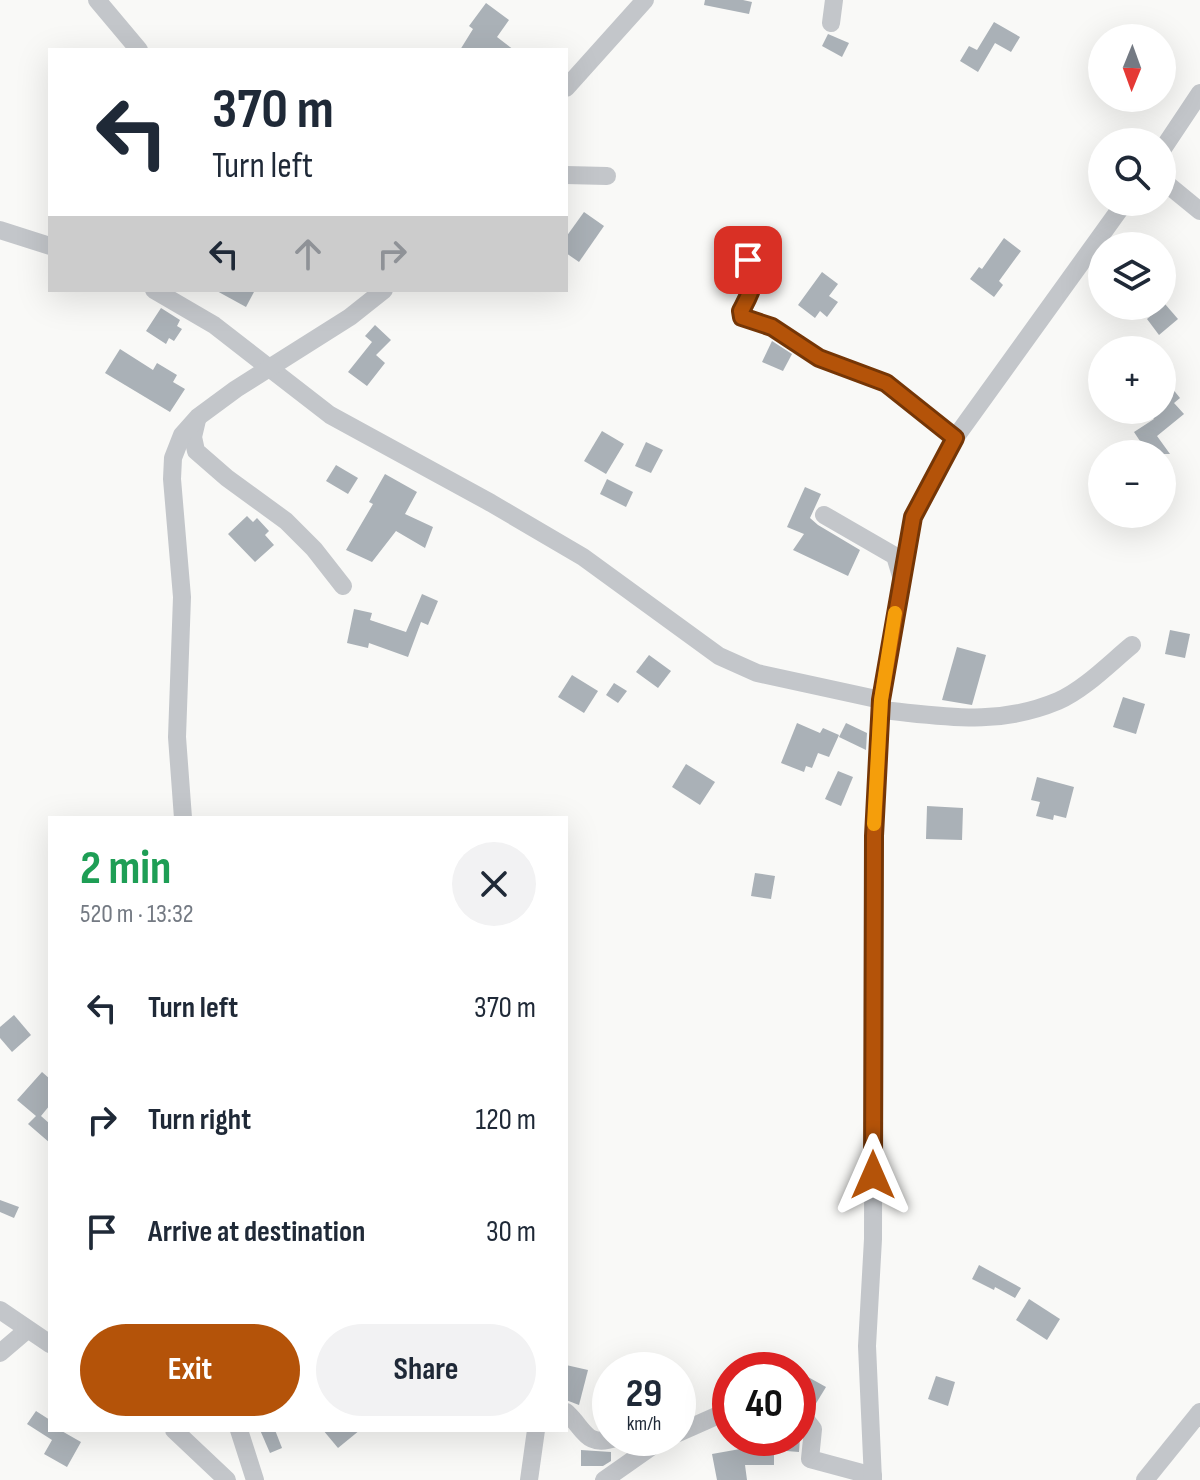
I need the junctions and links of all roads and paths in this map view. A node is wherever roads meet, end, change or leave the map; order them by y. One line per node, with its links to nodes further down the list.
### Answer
1 (97, 0): 5 (street)
2 (645, 0): 6 (street)
3 (834, 0): 4 (street)
4 (831, 23)
5 (137, 48)
6 (568, 86)
7 (1200, 93): 8 (street)
8 (1176, 129)
9 (568, 175): 10 (street)
10 (607, 176)
11 (1176, 191): 12 (street)
12 (1200, 211)
13 (1115, 216): 21 (street)
14 (0, 230): 15 (street)
15 (48, 245)
16 (733, 250): 21 (street)
17 (157, 292): 19 (street)
18 (381, 292): 19 (street)
19 (271, 369): 20 (street); 26 (street)
20 (198, 417): 24 (street); 27 (street)
21 (955, 438): 23 (street)
22 (824, 515): 23 (street)
23 (902, 579): 26 (street)
24 (343, 586)
25 (1132, 645): 26 (street)
26 (881, 705): 40 (street)
27 (183, 816)
28 (0, 1310): 29 (street)
29 (27, 1330): 30 (street); 31 (street)
30 (48, 1343)
31 (0, 1353)
32 (1200, 1412): 45 (street)
33 (568, 1414): 37 (street)
34 (176, 1432): 41 (street)
35 (240, 1432): 42 (street)
36 (536, 1432): 43 (street)
37 (592, 1440)
38 (638, 1456): 44 (street)
39 (810, 1456): 40 (street)
40 (873, 1478)
41 (227, 1480)
42 (255, 1480)
43 (529, 1480)
44 (604, 1480)
45 (1145, 1480)

